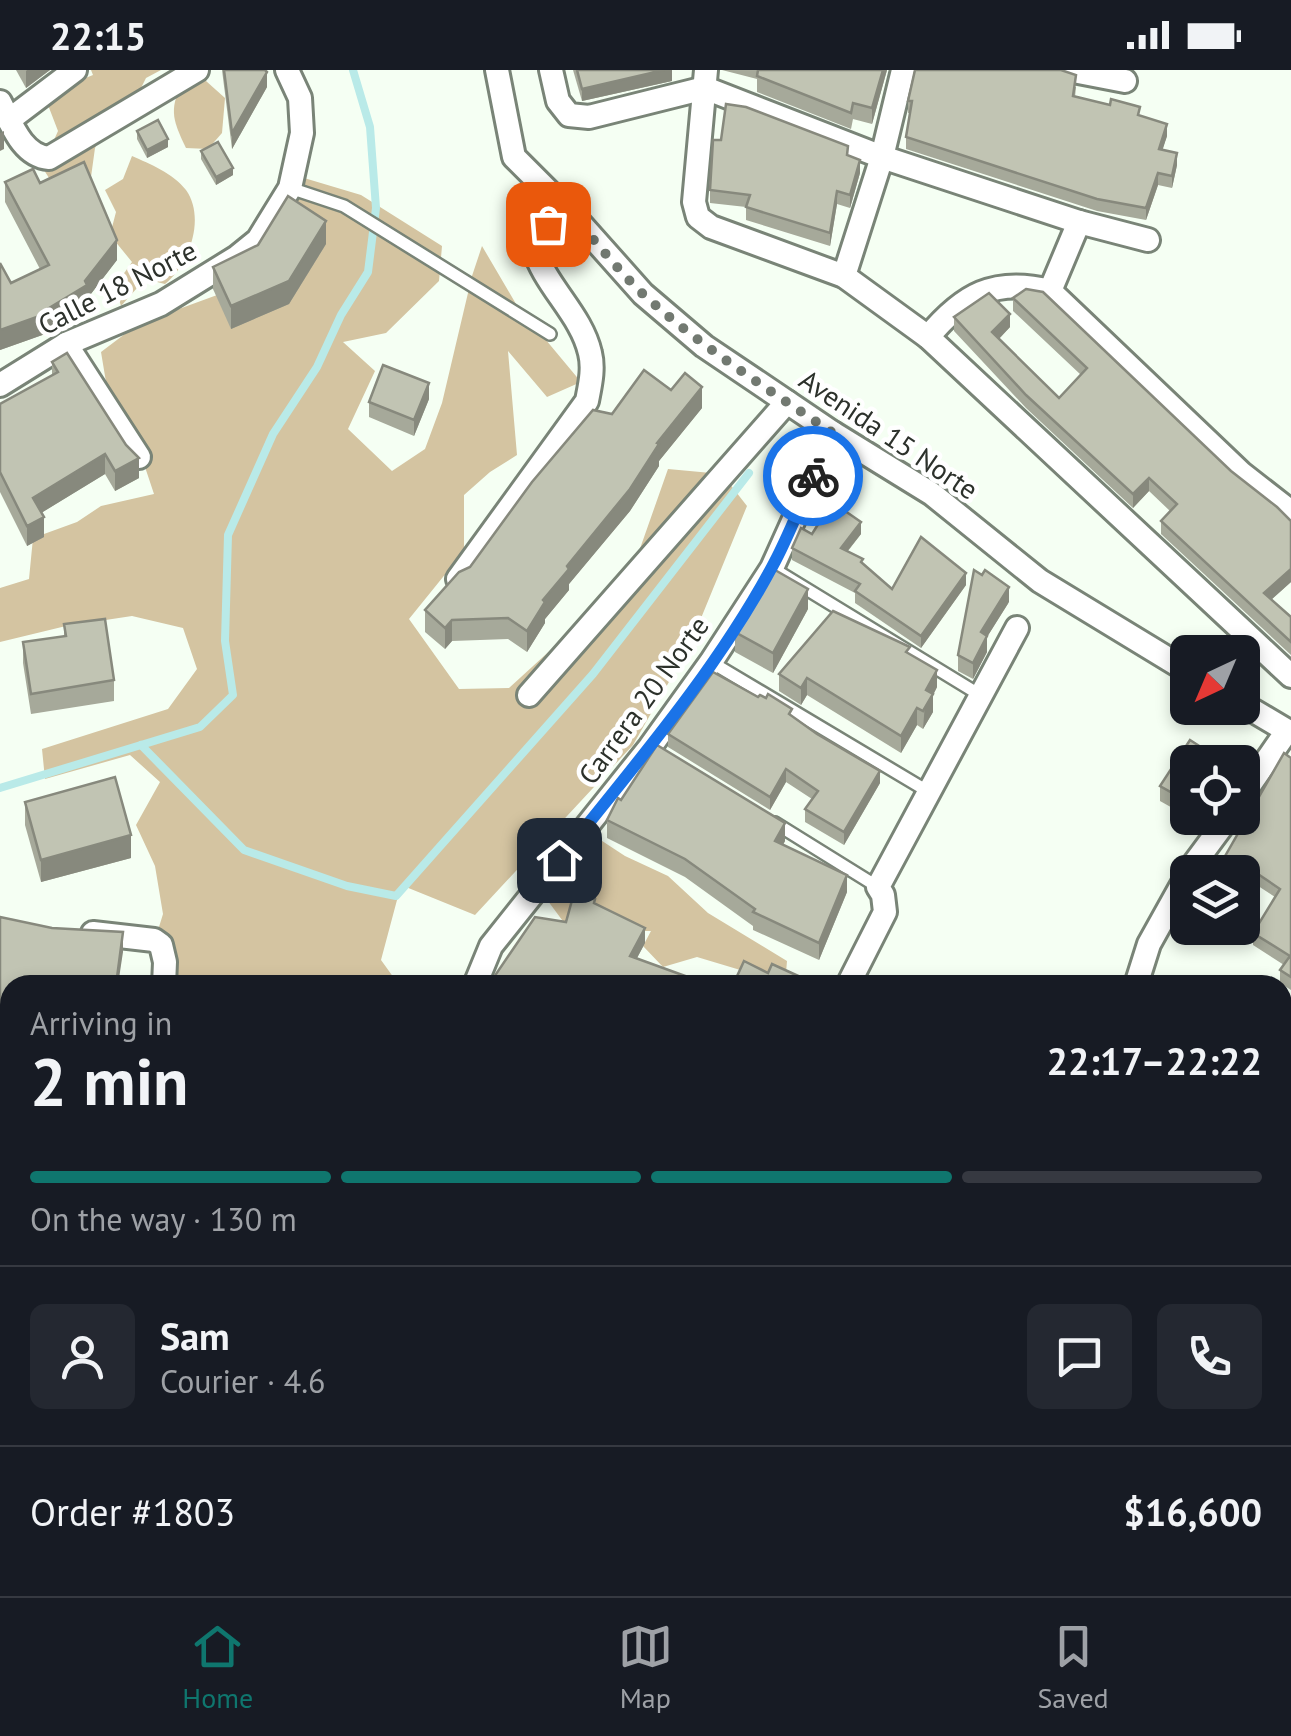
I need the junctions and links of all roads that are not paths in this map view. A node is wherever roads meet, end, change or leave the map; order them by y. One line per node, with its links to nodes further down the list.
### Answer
1 (75, 70): 10 (street)
2 (198, 70): 10 (street)
3 (287, 70): 12 (street, Calle 18 Norte)
4 (497, 70): 13 (street, Avenida 15 Norte)
5 (551, 70): 8 (street)
6 (903, 70): 11 (street)
7 (1068, 70): 9 (street)
8 (706, 79): 11 (street); 16 (street)
9 (1125, 81)
10 (4, 111)
11 (882, 157): 14 (street); 16 (street)
12 (290, 188): 18 (lane); 20 (street, Calle 18 Norte)
13 (578, 222): 22 (street, Avenida 15 Norte); 27 (street)
14 (1079, 222): 15 (street); 17 (street)
15 (1148, 240)
16 (844, 276): 19 (street)
17 (1050, 291): 19 (street); 25 (street)
18 (550, 334)
19 (928, 337): 31 (street)
20 (66, 344): 21 (street, Calle 18 Norte); 24 (street)
21 (0, 385)
22 (787, 402): 23 (street, Avenida 15 Norte); 33 (street)
23 (833, 433): 26 (street, Carrera 20 Norte); 29 (street, Avenida 15 Norte)
24 (139, 457)
25 (1291, 512)
26 (772, 568): 30 (street, Carrera 20 Norte); 32 (lane)
27 (458, 579)
28 (1017, 628): 32 (street)
29 (1170, 660)
30 (711, 662): 37 (lane); 43 (street, Carrera 20 Norte)
31 (1291, 676)
32 (980, 694): 37 (street)
33 (529, 695)
34 (1260, 715): 35 (street)
35 (1289, 732): 36 (street)
36 (1260, 771)
37 (930, 792): 39 (street)
38 (760, 814): 39 (lane)
39 (878, 887): 44 (street)
40 (1170, 907): 45 (street)
41 (72, 932): 42 (street)
42 (164, 975)
43 (479, 975)
44 (853, 975)
45 (1139, 975)

